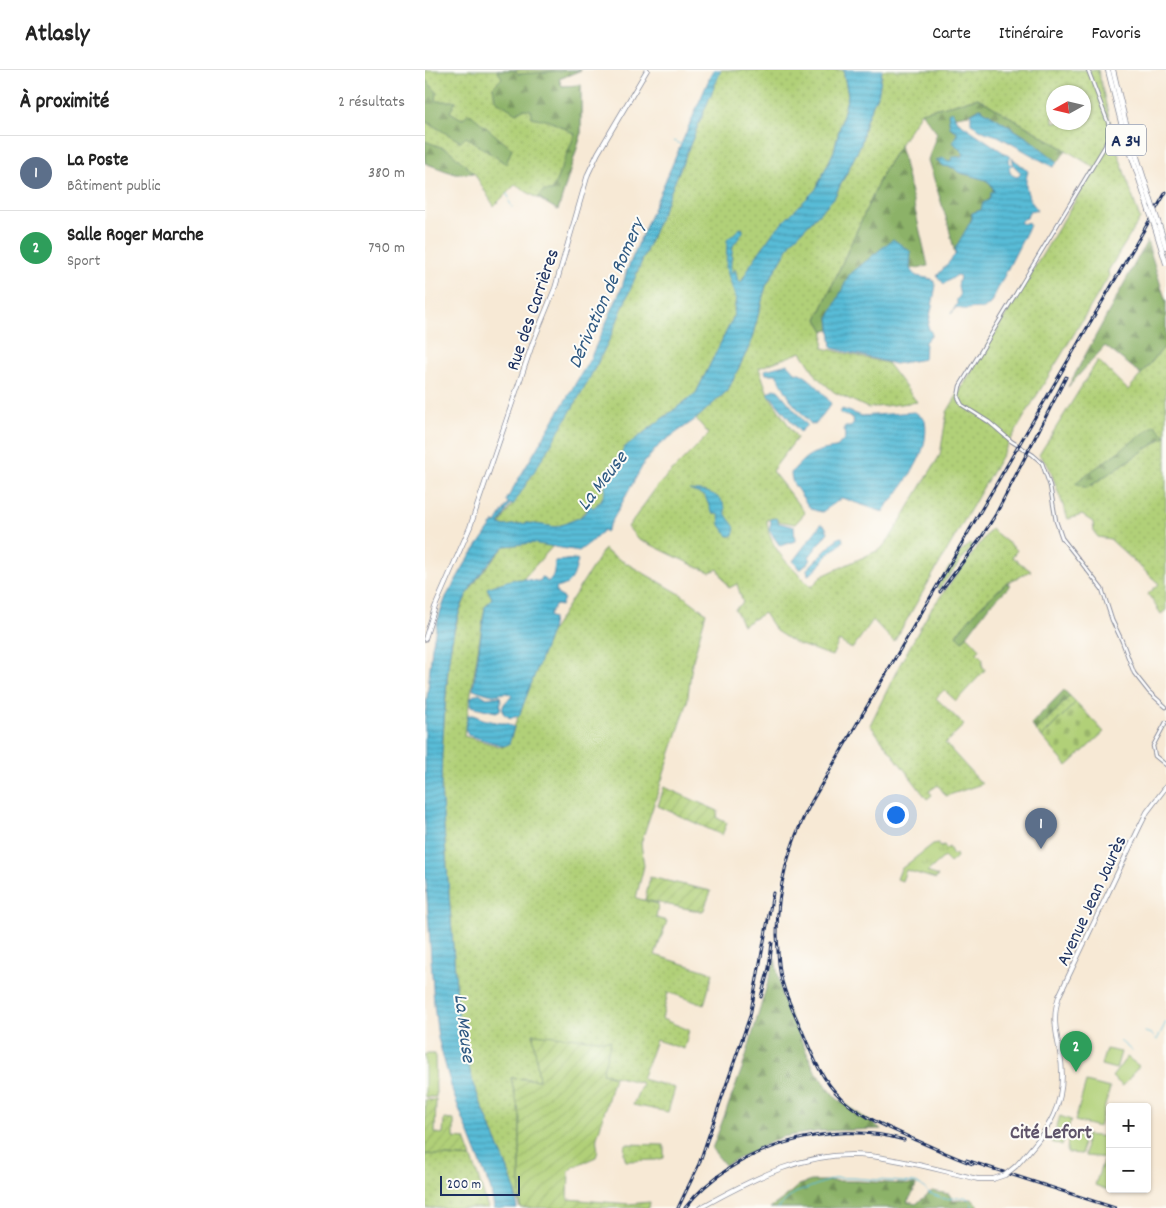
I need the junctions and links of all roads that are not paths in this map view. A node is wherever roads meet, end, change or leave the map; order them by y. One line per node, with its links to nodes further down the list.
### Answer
1 (647, 70): 7 (main road, Rue des Carrières)
2 (1088, 70): 8 (street)
3 (1108, 70): 6 (highway, A 34, bridge)
4 (1113, 70): 5 (highway, A 34, bridge)
5 (1166, 247)
6 (1166, 262)
7 (425, 639)
8 (1166, 707)
9 (1166, 722): 10 (street)
10 (1166, 765)
11 (1166, 787): 12 (main road, Avenue Jean Jaurès, bridge)
12 (700, 1208)

